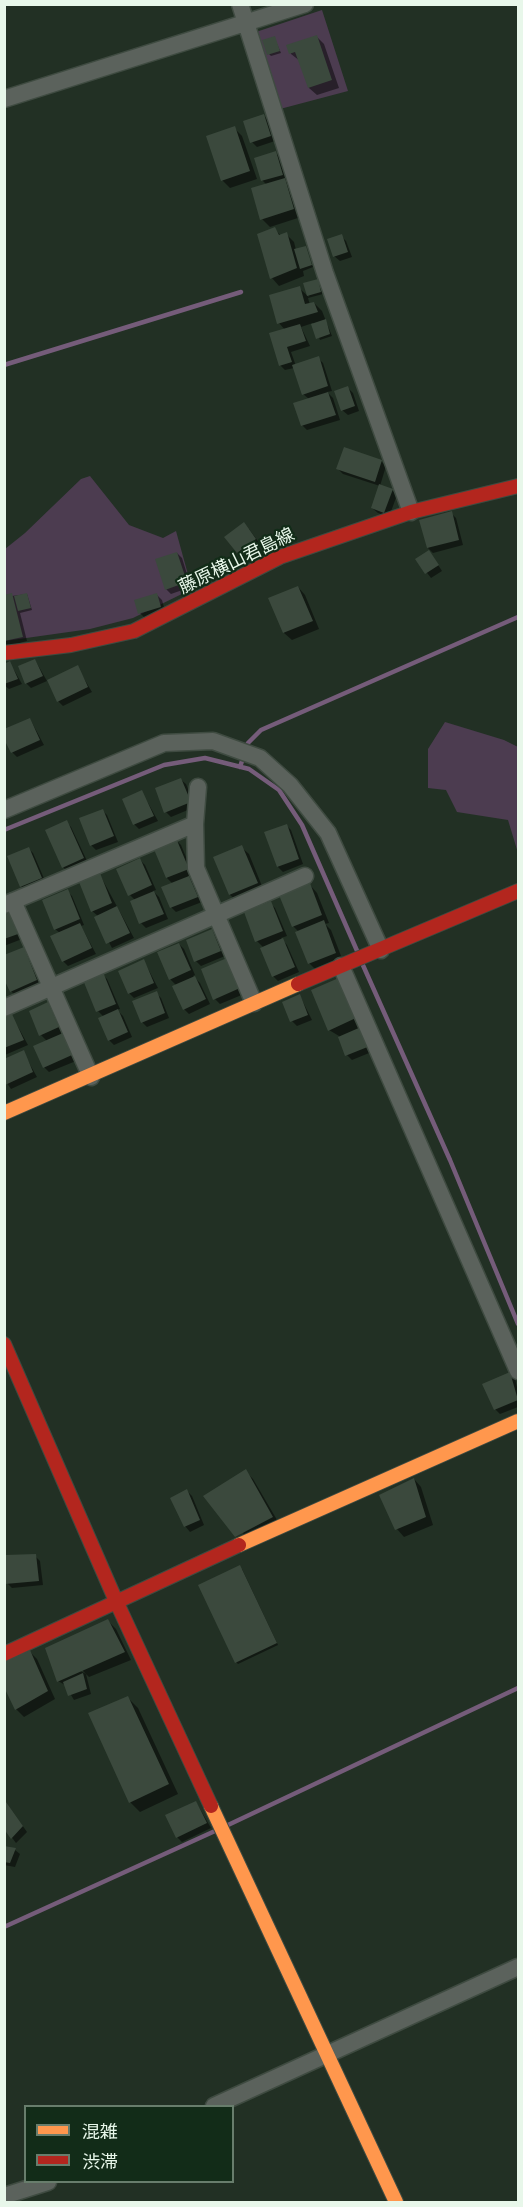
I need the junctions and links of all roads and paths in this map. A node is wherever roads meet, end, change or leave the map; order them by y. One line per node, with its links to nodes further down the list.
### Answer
1 (240, 4): 3 (street)
2 (305, 4): 3 (street)
3 (246, 23): 4 (street); 6 (street)
4 (4, 99)
5 (519, 486): 6 (street, 藤原横山君島線)
6 (411, 512): 7 (street, 藤原横山君島線)
7 (4, 653)
8 (198, 787): 10 (street)
9 (4, 810): 15 (street)
10 (195, 824): 13 (street); 14 (street)
11 (305, 876): 14 (street)
12 (519, 891): 15 (street)
13 (9, 903): 17 (street)
14 (217, 913): 17 (street); 18 (street)
15 (381, 950): 16 (street)
16 (345, 965): 18 (street); 23 (street)
17 (51, 987): 19 (street); 20 (street)
18 (254, 1003): 20 (street)
19 (4, 1008)
20 (91, 1077): 21 (street)
21 (4, 1113)
22 (4, 1344): 25 (street)
23 (519, 1371)
24 (519, 1421): 25 (street)
25 (116, 1601): 26 (street); 28 (street)
26 (4, 1654)
27 (519, 1967): 28 (street)
28 (328, 2053): 29 (street); 32 (street)
29 (216, 2105)
30 (42, 2183): 31 (street)
31 (4, 2196)
32 (396, 2202)

